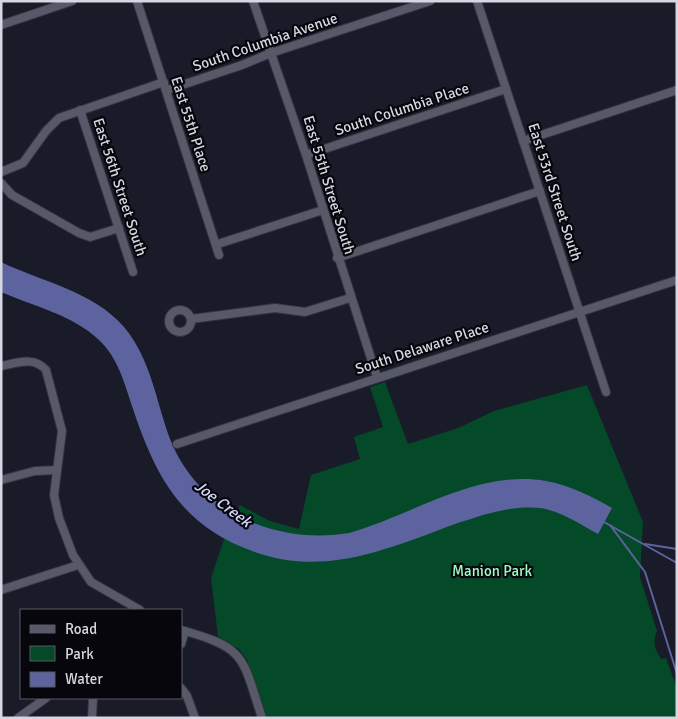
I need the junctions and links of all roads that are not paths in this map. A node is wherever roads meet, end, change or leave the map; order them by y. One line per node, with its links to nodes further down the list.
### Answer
1 (72, 1): 6 (street)
2 (137, 1): 8 (street, East 55th Place)
3 (253, 1): 7 (street, East 55th Street South)
4 (430, 1): 7 (street, South Columbia Avenue)
5 (477, 1): 9 (street, East 53rd Street South)
6 (1, 25)
7 (271, 53): 10 (street, South Columbia Avenue); 14 (street, East 55th Street South)
8 (164, 82): 10 (street, East 55th Place); 12 (street)
9 (506, 89): 13 (street, East 53rd Street South); 14 (street, South Columbia Place)
10 (166, 90): 21 (street, East 55th Place)
11 (677, 90): 13 (street)
12 (80, 110): 15 (street); 19 (street, East 56th Street South)
13 (523, 141): 17 (street, East 53rd Street South)
14 (306, 155): 18 (street, East 55th Street South)
15 (1, 172)
16 (1, 184): 19 (street)
17 (540, 191): 22 (street); 26 (street, East 53rd Street South)
18 (323, 210): 20 (street); 22 (street, East 55th Street South)
19 (119, 228): 23 (street, East 56th Street South)
20 (221, 243)
21 (219, 256)
22 (337, 258): 25 (street, East 55th Street South)
23 (133, 272)
24 (677, 280): 26 (street, South Delaware Place)
25 (350, 298): 27 (street); 29 (street, East 55th Street South)
26 (580, 312): 29 (street, South Delaware Place); 30 (street, East 53rd Street South)
27 (191, 320)
28 (1, 366): 32 (street)
29 (378, 377): 31 (street, South Delaware Place)
30 (606, 392)
31 (177, 444)
32 (57, 470): 33 (street); 34 (street)
33 (1, 480)
34 (78, 565): 35 (street); 36 (street)
35 (1, 590)
36 (138, 609)
37 (183, 631): 44 (street)
38 (182, 689): 43 (street)
39 (44, 699): 41 (street)
40 (93, 699): 42 (street)
41 (18, 718)
42 (92, 718)
43 (195, 718)
44 (262, 718)

